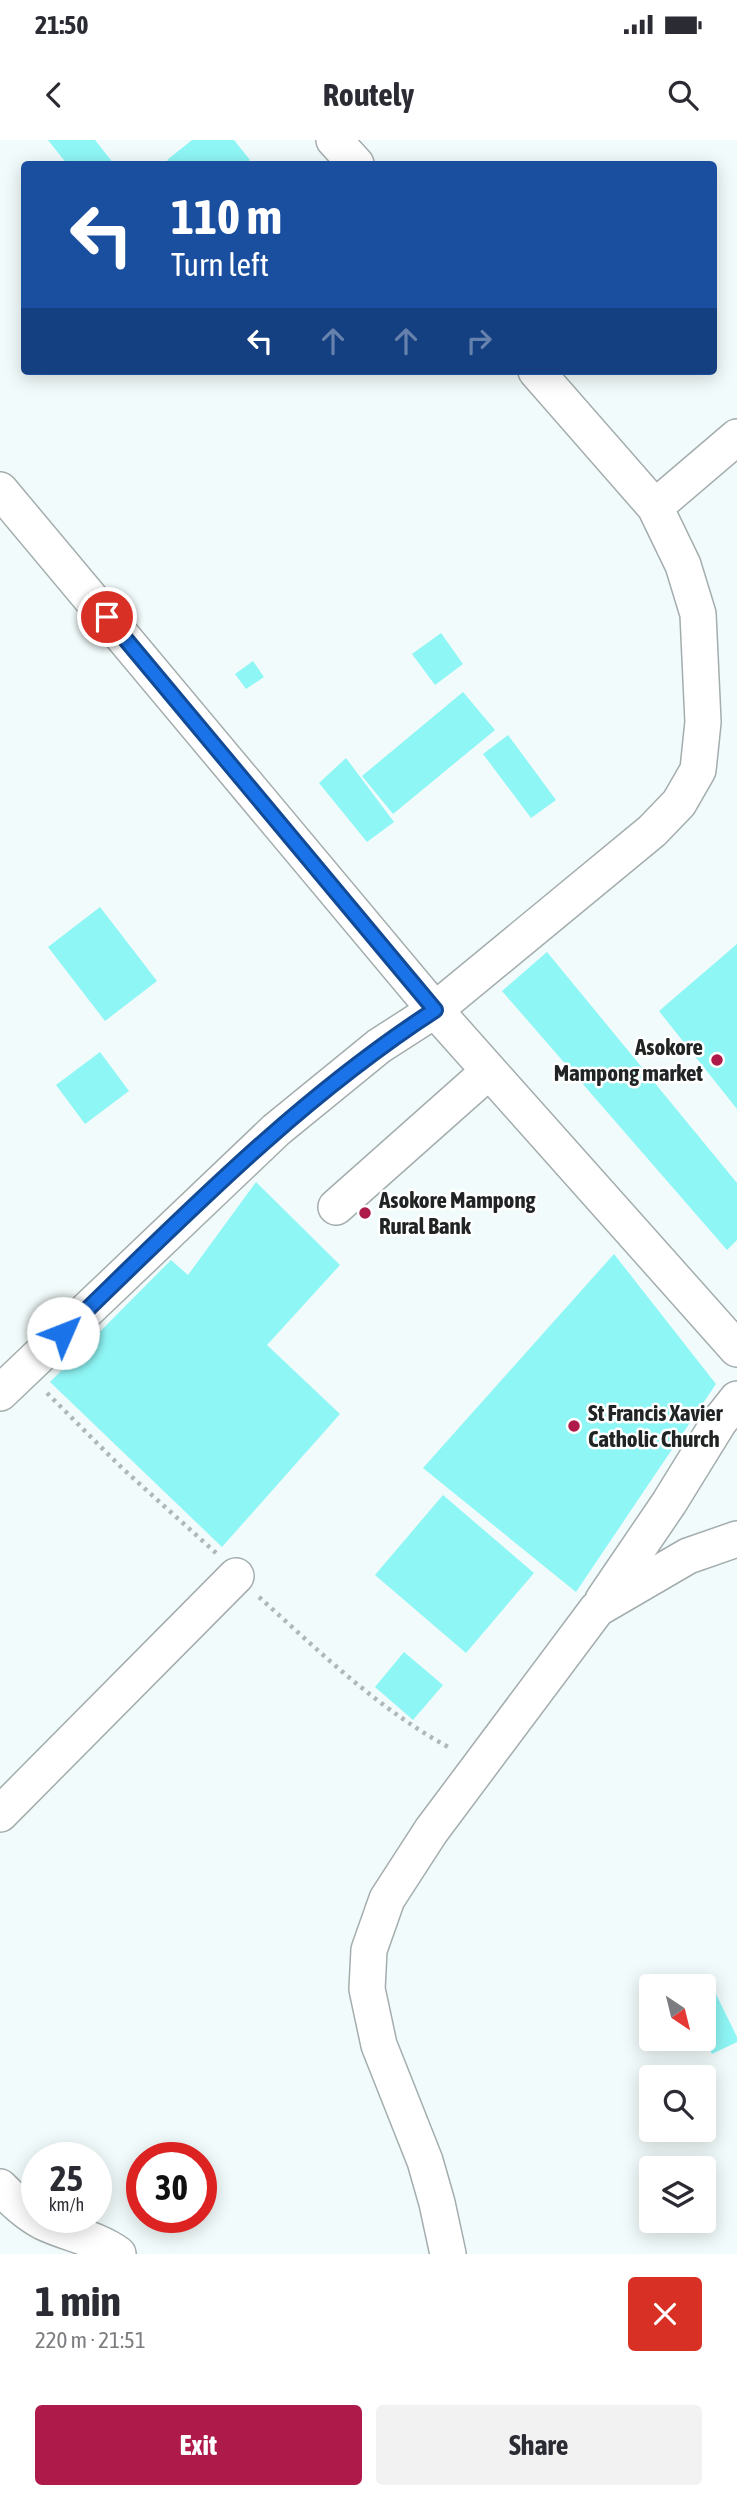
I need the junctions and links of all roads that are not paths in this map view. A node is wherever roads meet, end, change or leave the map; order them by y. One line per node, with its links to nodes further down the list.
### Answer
1 (334, 140): 2 (street)
2 (353, 161)
3 (540, 375): 6 (street)
4 (737, 437): 6 (street)
5 (0, 490): 7 (street)
6 (655, 507): 7 (street)
7 (435, 1010): 8 (street); 11 (street)
8 (488, 1072): 9 (street); 10 (street)
9 (336, 1207)
10 (735, 1341)
11 (0, 1393)
12 (737, 1399): 15 (street)
13 (737, 1539): 15 (street)
14 (236, 1576): 16 (street)
15 (597, 1609): 19 (street)
16 (0, 1814)
17 (0, 2188): 18 (street)
18 (118, 2254)
19 (448, 2254)

